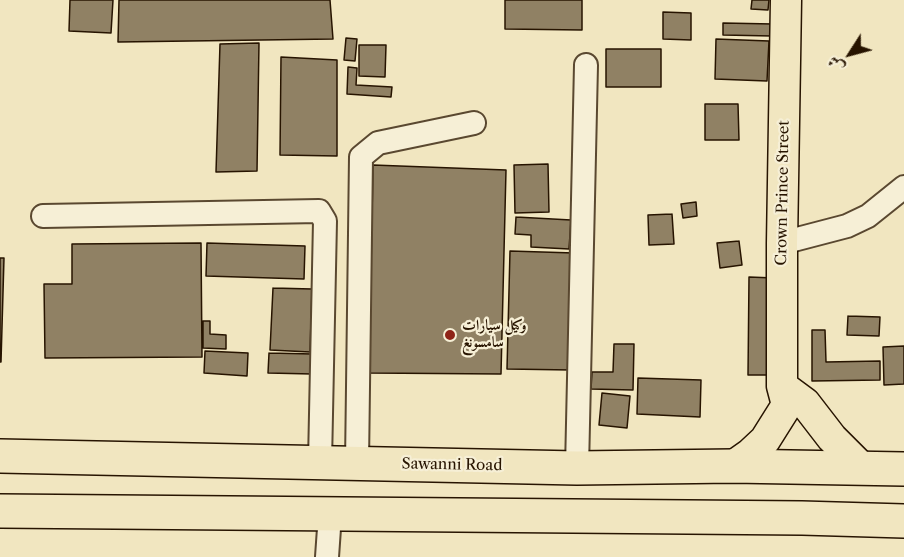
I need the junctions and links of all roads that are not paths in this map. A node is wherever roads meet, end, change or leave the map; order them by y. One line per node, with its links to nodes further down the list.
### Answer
1 (786, 0): 6 (main road, Crown Prince Street)
2 (586, 65): 12 (street)
3 (474, 123): 10 (street)
4 (904, 187): 6 (street)
5 (43, 216): 9 (street)
6 (782, 243): 7 (main road, Crown Prince Street)
7 (782, 386): 11 (main road, Crown Prince Street); 13 (main road)
8 (0, 456): 9 (highway, Sawanni Road)
9 (320, 462): 10 (highway, Sawanni Road)
10 (357, 463): 12 (highway, Sawanni Road)
11 (733, 466): 12 (highway, Sawanni Road); 13 (highway, Sawanni Road)
12 (577, 468)
13 (862, 468): 14 (highway, Sawanni Road)
14 (904, 469)
15 (0, 511): 16 (highway)
16 (330, 514): 17 (highway); 18 (street)
17 (904, 521)
18 (327, 557)

